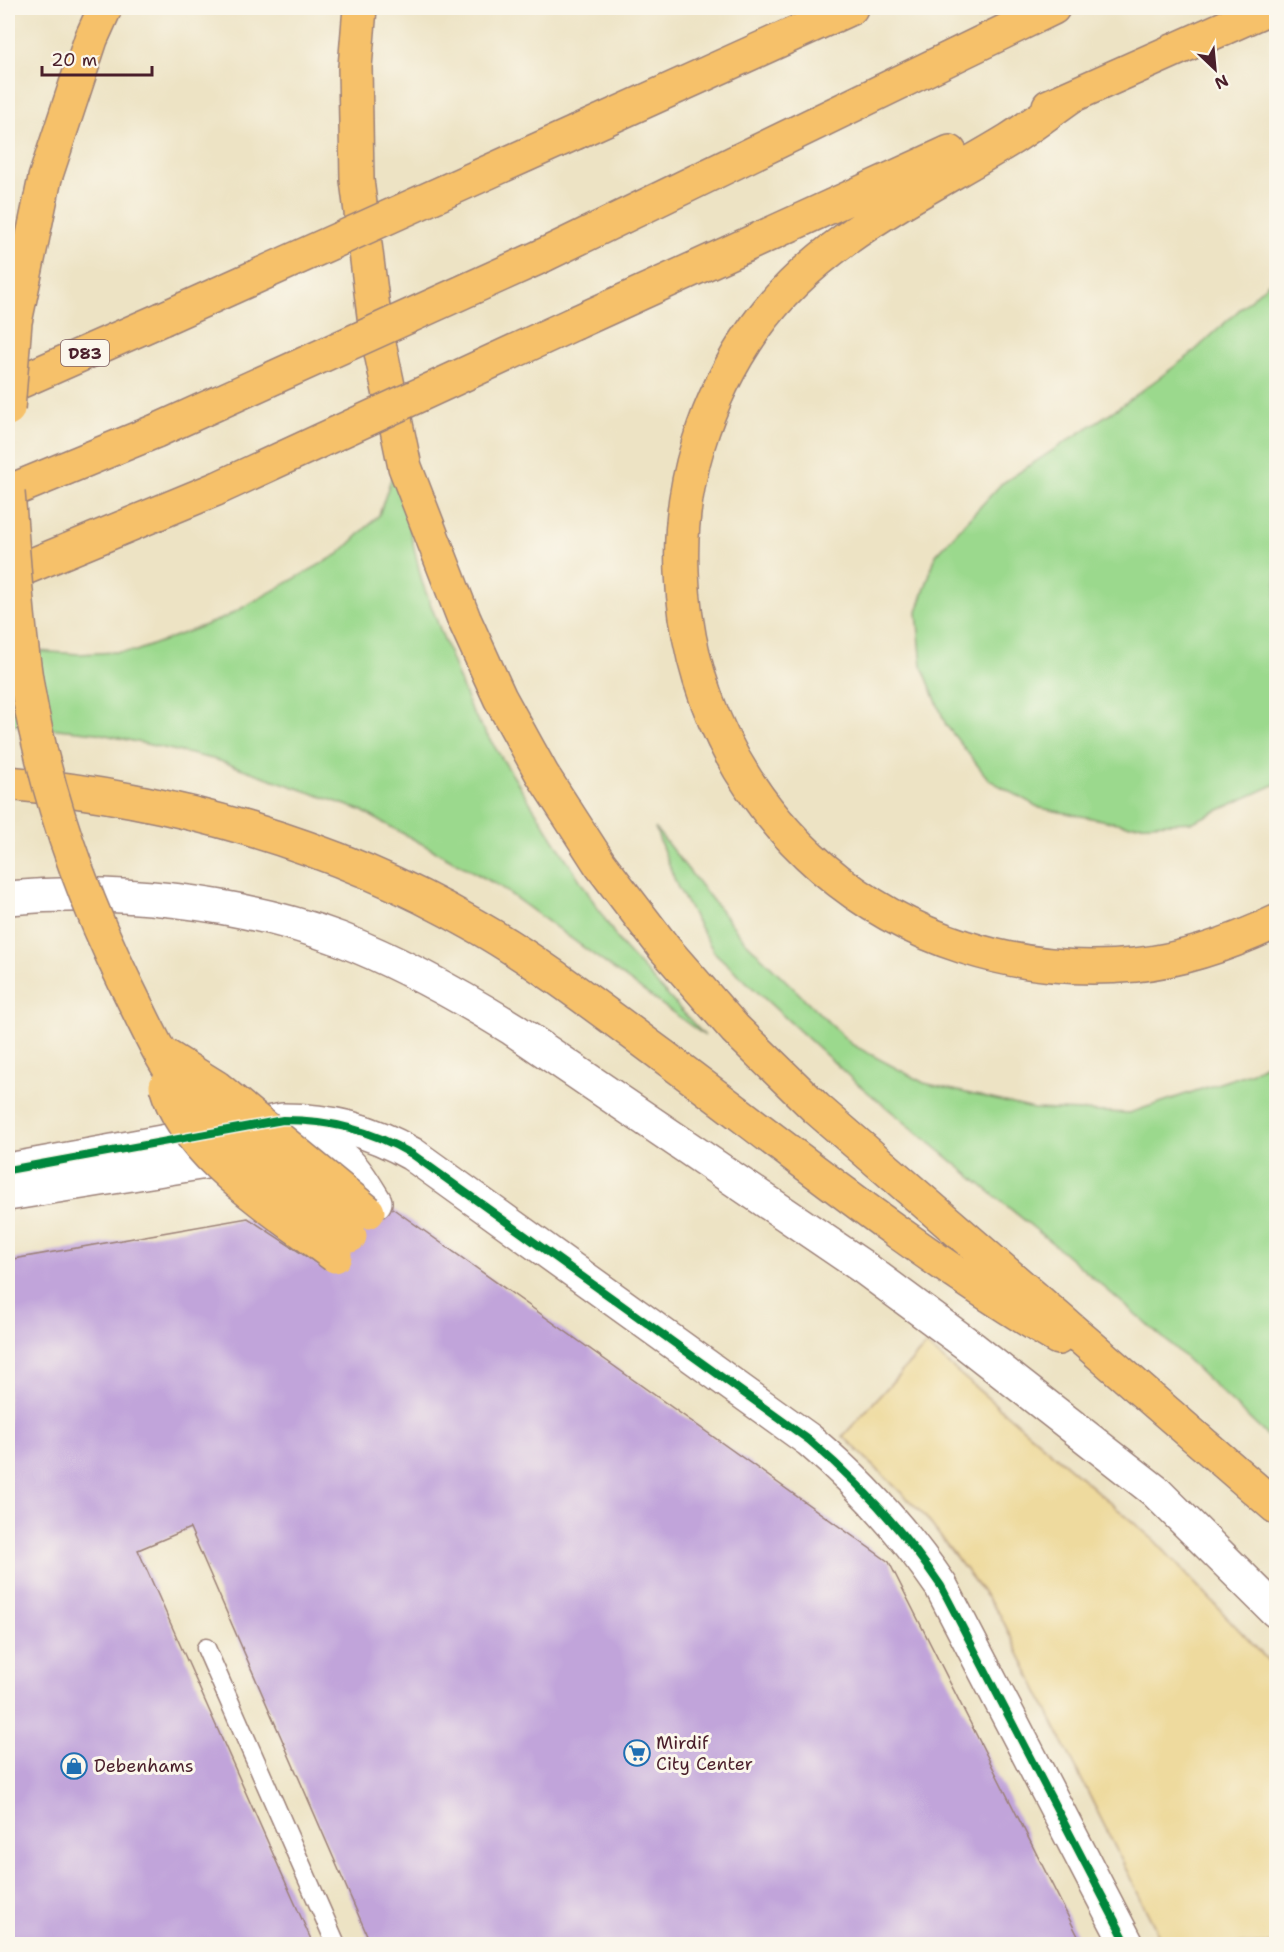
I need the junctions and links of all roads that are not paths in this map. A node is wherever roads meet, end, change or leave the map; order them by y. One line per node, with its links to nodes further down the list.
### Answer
1 (105, 8): 8 (highway, bridge)
2 (360, 8): 17 (highway)
3 (851, 8): 7 (highway, D83, bridge)
4 (1053, 8): 9 (highway, bridge)
5 (1269, 8): 6 (highway)
6 (1070, 97): 10 (highway, bridge); 13 (highway)
7 (8, 387)
8 (8, 409)
9 (8, 493): 16 (highway, bridge)
10 (8, 575)
11 (8, 783): 17 (highway)
12 (8, 898): 19 (street)
13 (1276, 922)
14 (8, 1170): 21 (street)
15 (8, 1194): 16 (street)
16 (357, 1226)
17 (1129, 1379): 18 (highway)
18 (1276, 1507)
19 (1276, 1611)
20 (206, 1648): 22 (lane)
21 (1117, 1936)
22 (336, 1944)

